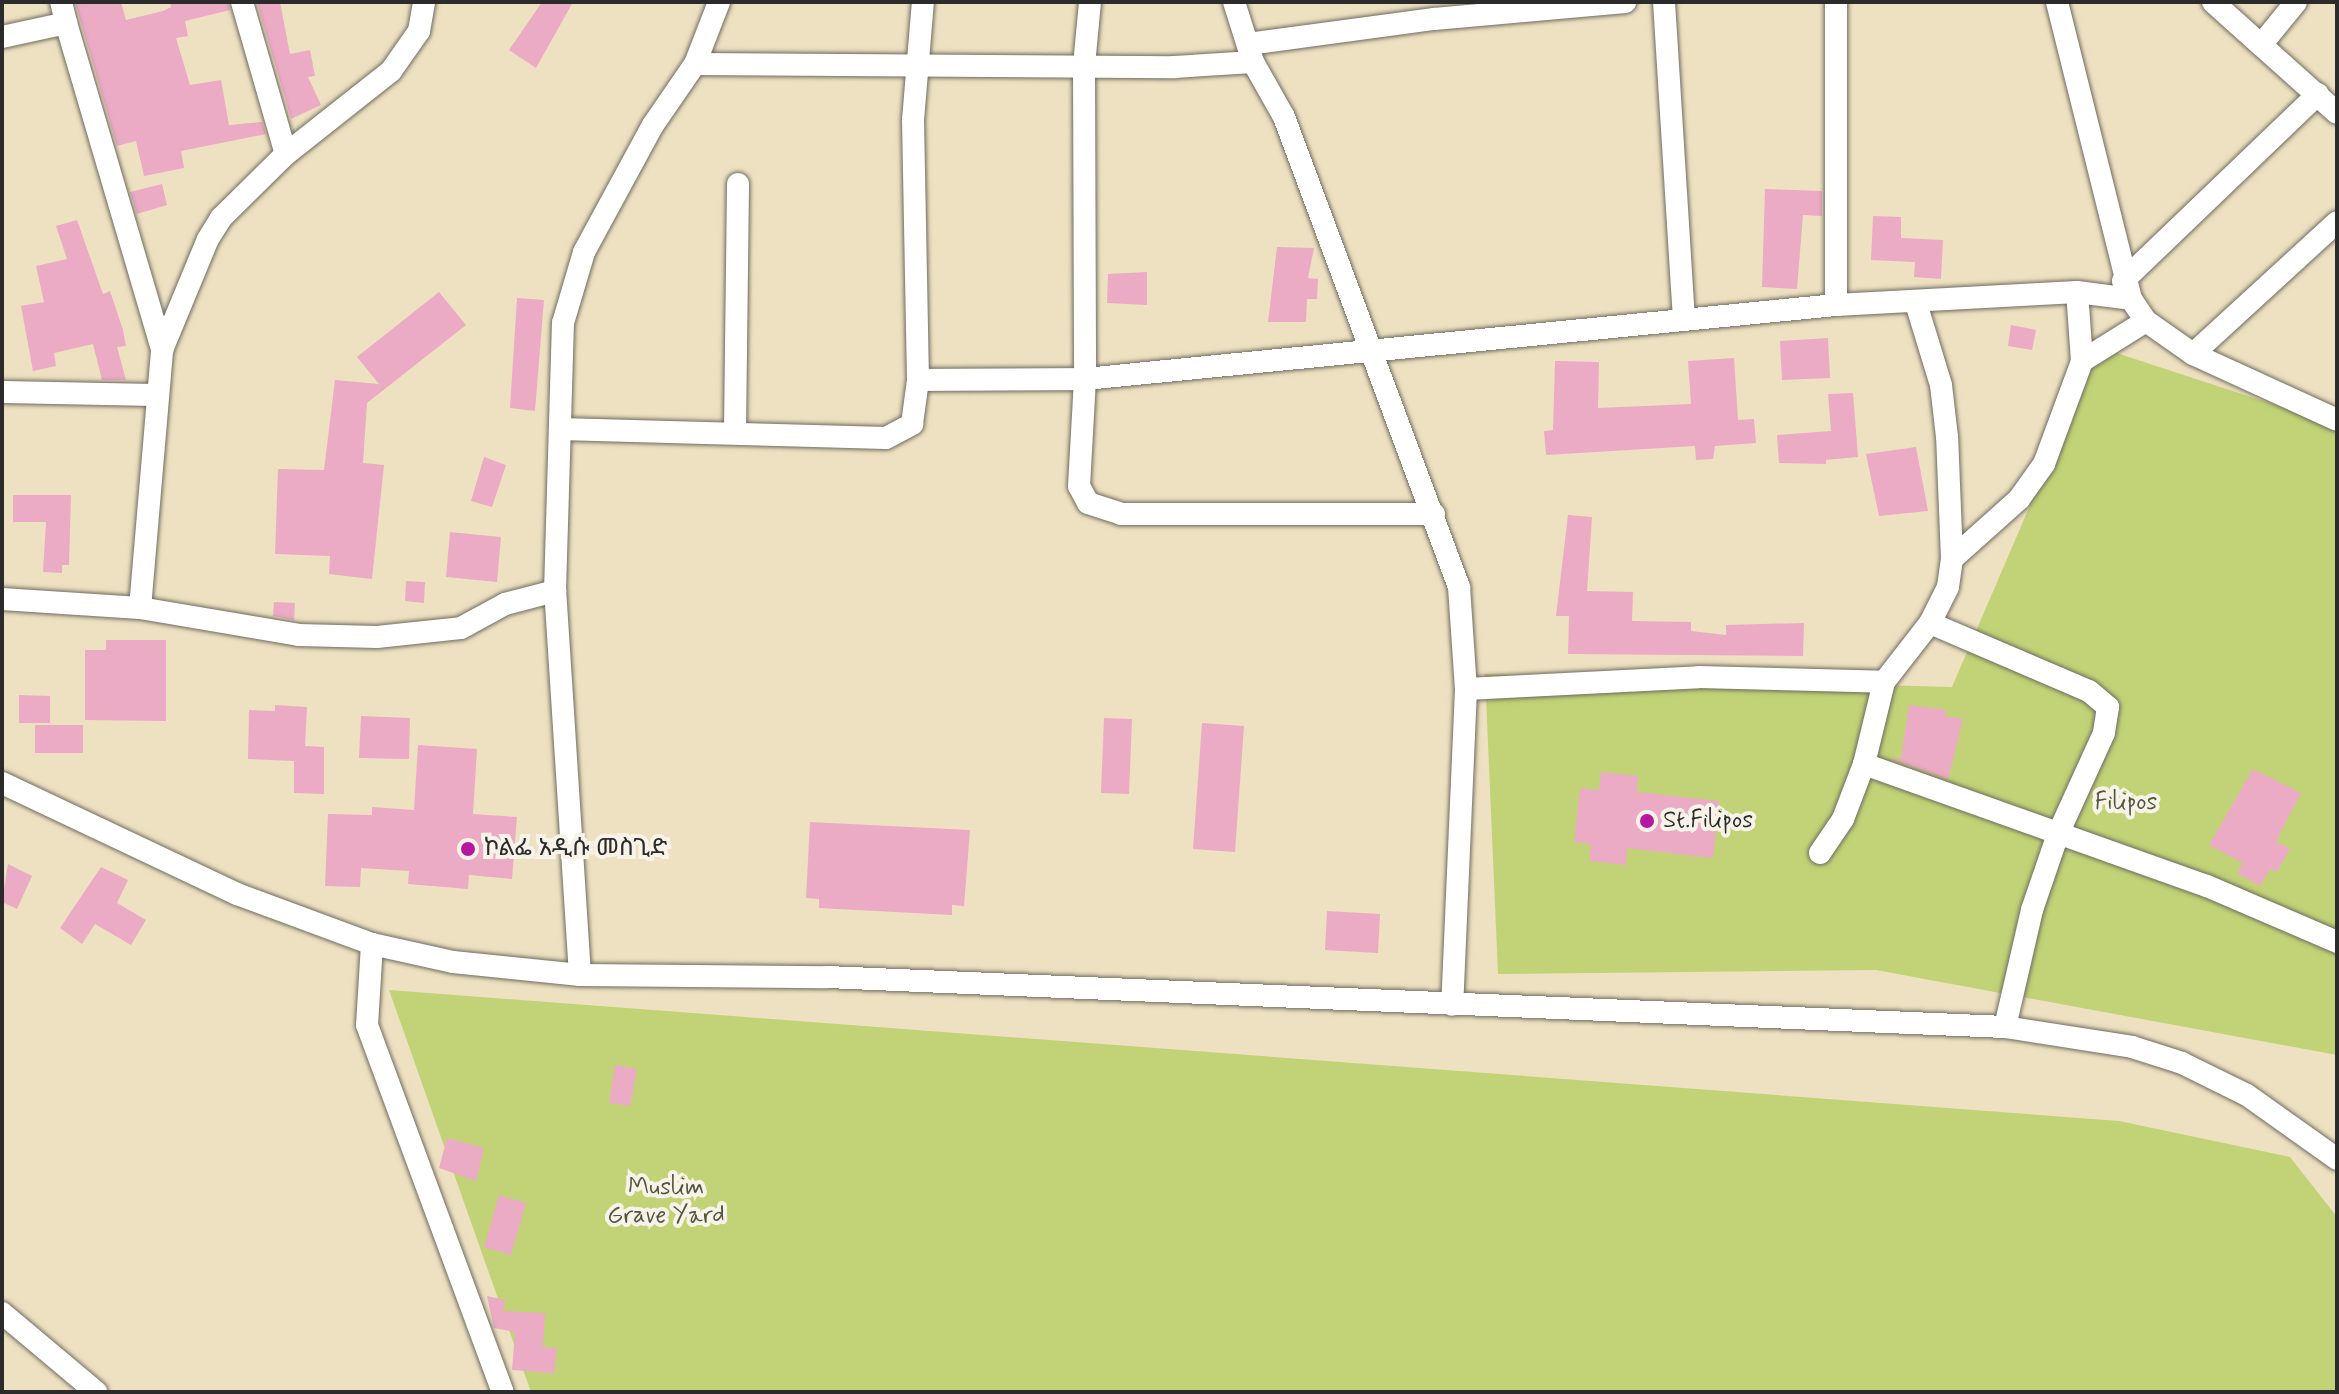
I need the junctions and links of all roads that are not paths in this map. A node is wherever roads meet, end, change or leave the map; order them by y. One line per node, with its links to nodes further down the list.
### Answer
1 (242, 2): 22 (street)
2 (424, 2): 22 (street)
3 (719, 2): 18 (street)
4 (923, 2): 17 (street)
5 (1090, 2): 19 (street)
6 (1234, 2): 16 (street)
7 (1625, 2): 16 (street)
8 (1664, 2): 29 (street)
9 (1836, 2): 28 (street)
10 (2057, 2): 25 (street)
11 (2213, 2): 15 (street)
12 (2296, 2): 15 (street)
13 (63, 12): 14 (street); 31 (street)
14 (2, 37)
15 (2261, 45): 20 (street)
16 (1251, 53): 19 (street); 32 (street)
17 (920, 63): 18 (street); 19 (street); 36 (street)
18 (695, 64): 40 (street)
19 (1084, 66): 35 (street)
20 (2318, 94): 21 (street); 25 (street)
21 (2337, 113)
22 (286, 154): 31 (street)
23 (738, 184): 41 (street)
24 (2337, 222): 33 (street)
25 (2127, 290): 26 (street); 30 (street)
26 (2077, 292): 27 (street); 34 (street)
27 (1916, 303): 28 (street); 43 (street)
28 (1836, 305): 29 (street)
29 (1684, 316): 32 (street)
30 (2146, 321): 33 (street); 34 (street)
31 (162, 350): 38 (street)
32 (1374, 354): 35 (street); 42 (street)
33 (2193, 354): 39 (street)
34 (2082, 361): 43 (street)
35 (1085, 379): 36 (street); 42 (street)
36 (918, 380): 41 (street)
37 (2, 392): 38 (street)
38 (156, 395): 46 (street)
39 (2337, 420)
40 (560, 429): 41 (street); 44 (street)
41 (735, 431)
42 (1434, 514): 49 (street)
43 (1952, 559): 47 (street)
44 (555, 591): 46 (street); 56 (street)
45 (2, 599): 46 (street)
46 (140, 608)
47 (1930, 623): 48 (street); 52 (street)
48 (1884, 682): 49 (street); 50 (street)
49 (1466, 689): 57 (street)
50 (1864, 764): 52 (street); 53 (street)
51 (2, 783): 55 (street)
52 (2058, 834): 54 (street); 58 (street)
53 (1820, 853)
54 (2337, 942)
55 (372, 944): 56 (street); 62 (street)
56 (580, 975): 57 (street)
57 (1452, 1005): 58 (street)
58 (2005, 1027): 59 (street)
59 (2337, 1159)
60 (2, 1313): 61 (street)
61 (96, 1392)
62 (503, 1392)

